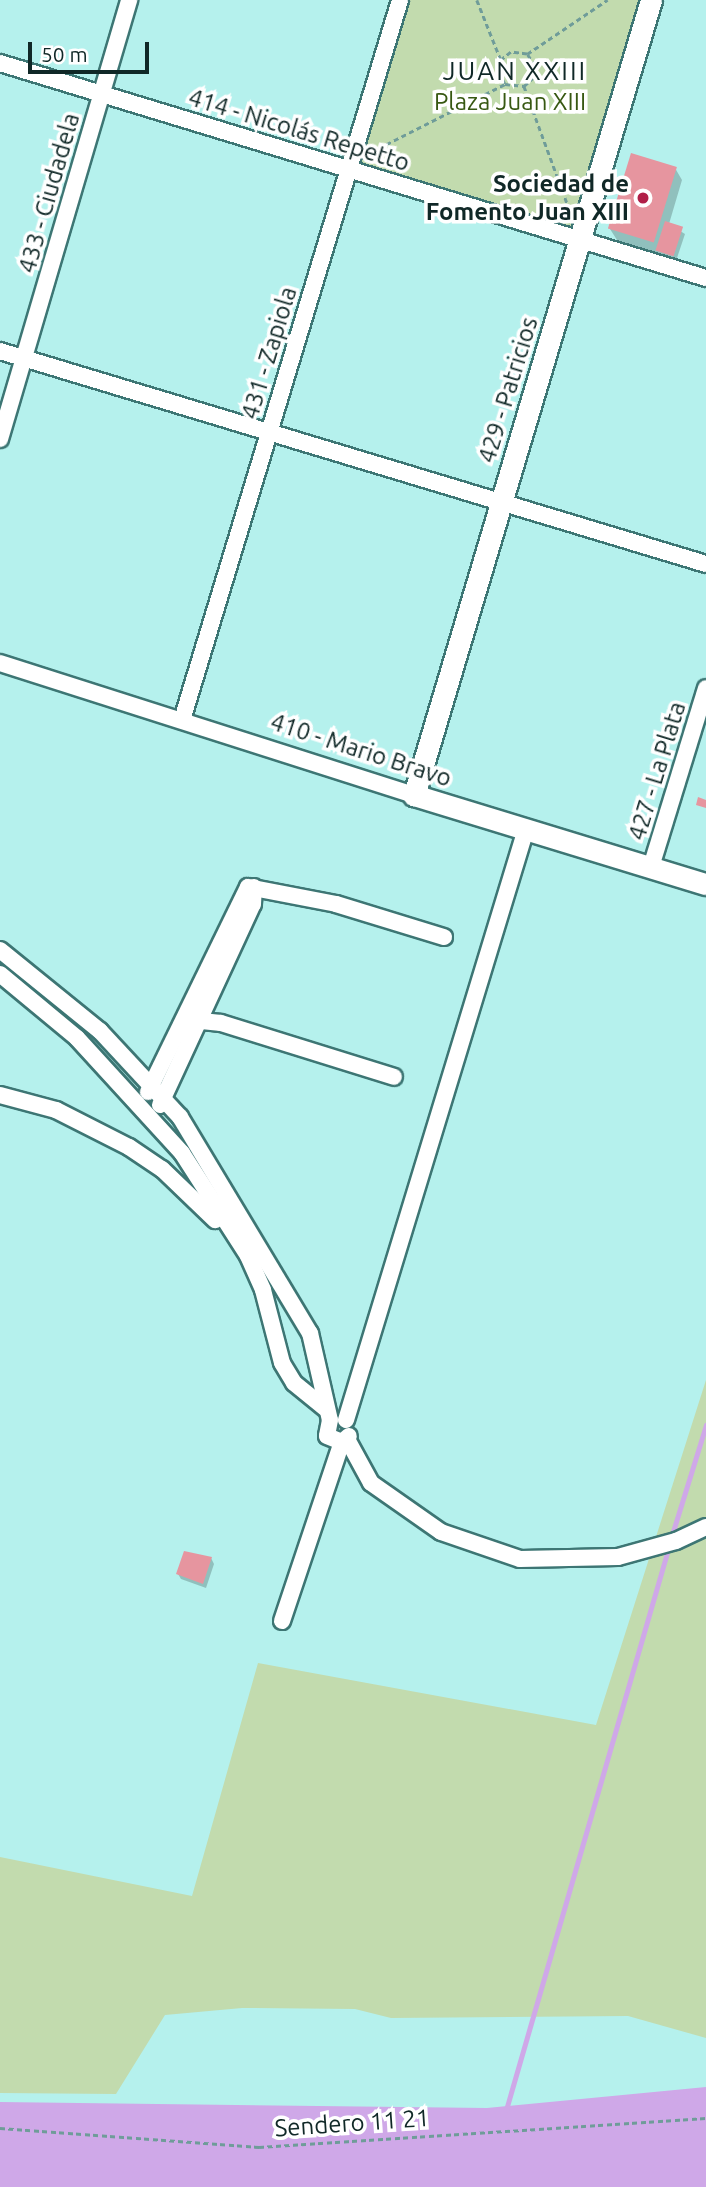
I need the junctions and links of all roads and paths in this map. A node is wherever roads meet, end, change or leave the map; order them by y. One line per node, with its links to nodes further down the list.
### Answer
1 (129, 0): 11 (street, 433 - Ciudadela)
2 (400, 0): 12 (street, 431 - Zapiola)
3 (477, 0): 7 (path)
4 (607, 0): 6 (path)
5 (651, 0): 13 (street, 429 - Patricios)
6 (527, 54): 7 (path); 10 (path)
7 (501, 60): 9 (path)
8 (0, 63): 11 (street, 414 - Nicolás Repetto)
9 (505, 83): 10 (path); 12 (path)
10 (524, 86): 13 (path)
11 (101, 94): 12 (street, 414 - Nicolás Repetto); 16 (street, 433 - Ciudadela)
12 (349, 166): 13 (street, 414 - Nicolás Repetto); 17 (street, 431 - Zapiola)
13 (580, 239): 14 (street, 414 - Nicolás Repetto); 19 (street, 429 - Patricios)
14 (706, 278)
15 (0, 351): 16 (street)
16 (24, 358): 17 (street); 18 (street, 433 - Ciudadela)
17 (270, 429): 19 (street); 23 (street, 431 - Zapiola)
18 (0, 439)
19 (502, 501): 20 (street); 24 (street, 429 - Patricios)
20 (706, 564)
21 (0, 663): 23 (street, 410 - Mario Bravo)
22 (706, 688): 26 (street, 427 - La Plata)
23 (182, 720): 24 (street, 410 - Mario Bravo)
24 (414, 795): 25 (street, 410 - Mario Bravo)
25 (526, 829): 26 (street, 410 - Mario Bravo); 38 (street)
26 (651, 867): 27 (street, 410 - Mario Bravo)
27 (706, 884)
28 (444, 937): 31 (street)
29 (0, 950): 33 (street)
30 (0, 974): 35 (street)
31 (193, 1020): 32 (street); 33 (street)
32 (394, 1077)
33 (159, 1093): 35 (street); 36 (street); 37 (street)
34 (0, 1095): 37 (street)
35 (139, 1101): 36 (street)
36 (151, 1115): 37 (street)
37 (254, 1254): 38 (street); 38 (street)
38 (334, 1416): 39 (street)
39 (345, 1441): 40 (street); 41 (street)
40 (706, 1527)
41 (282, 1621)
42 (706, 2118): 43 (path, Sendero 11 21)
43 (0, 2128)

